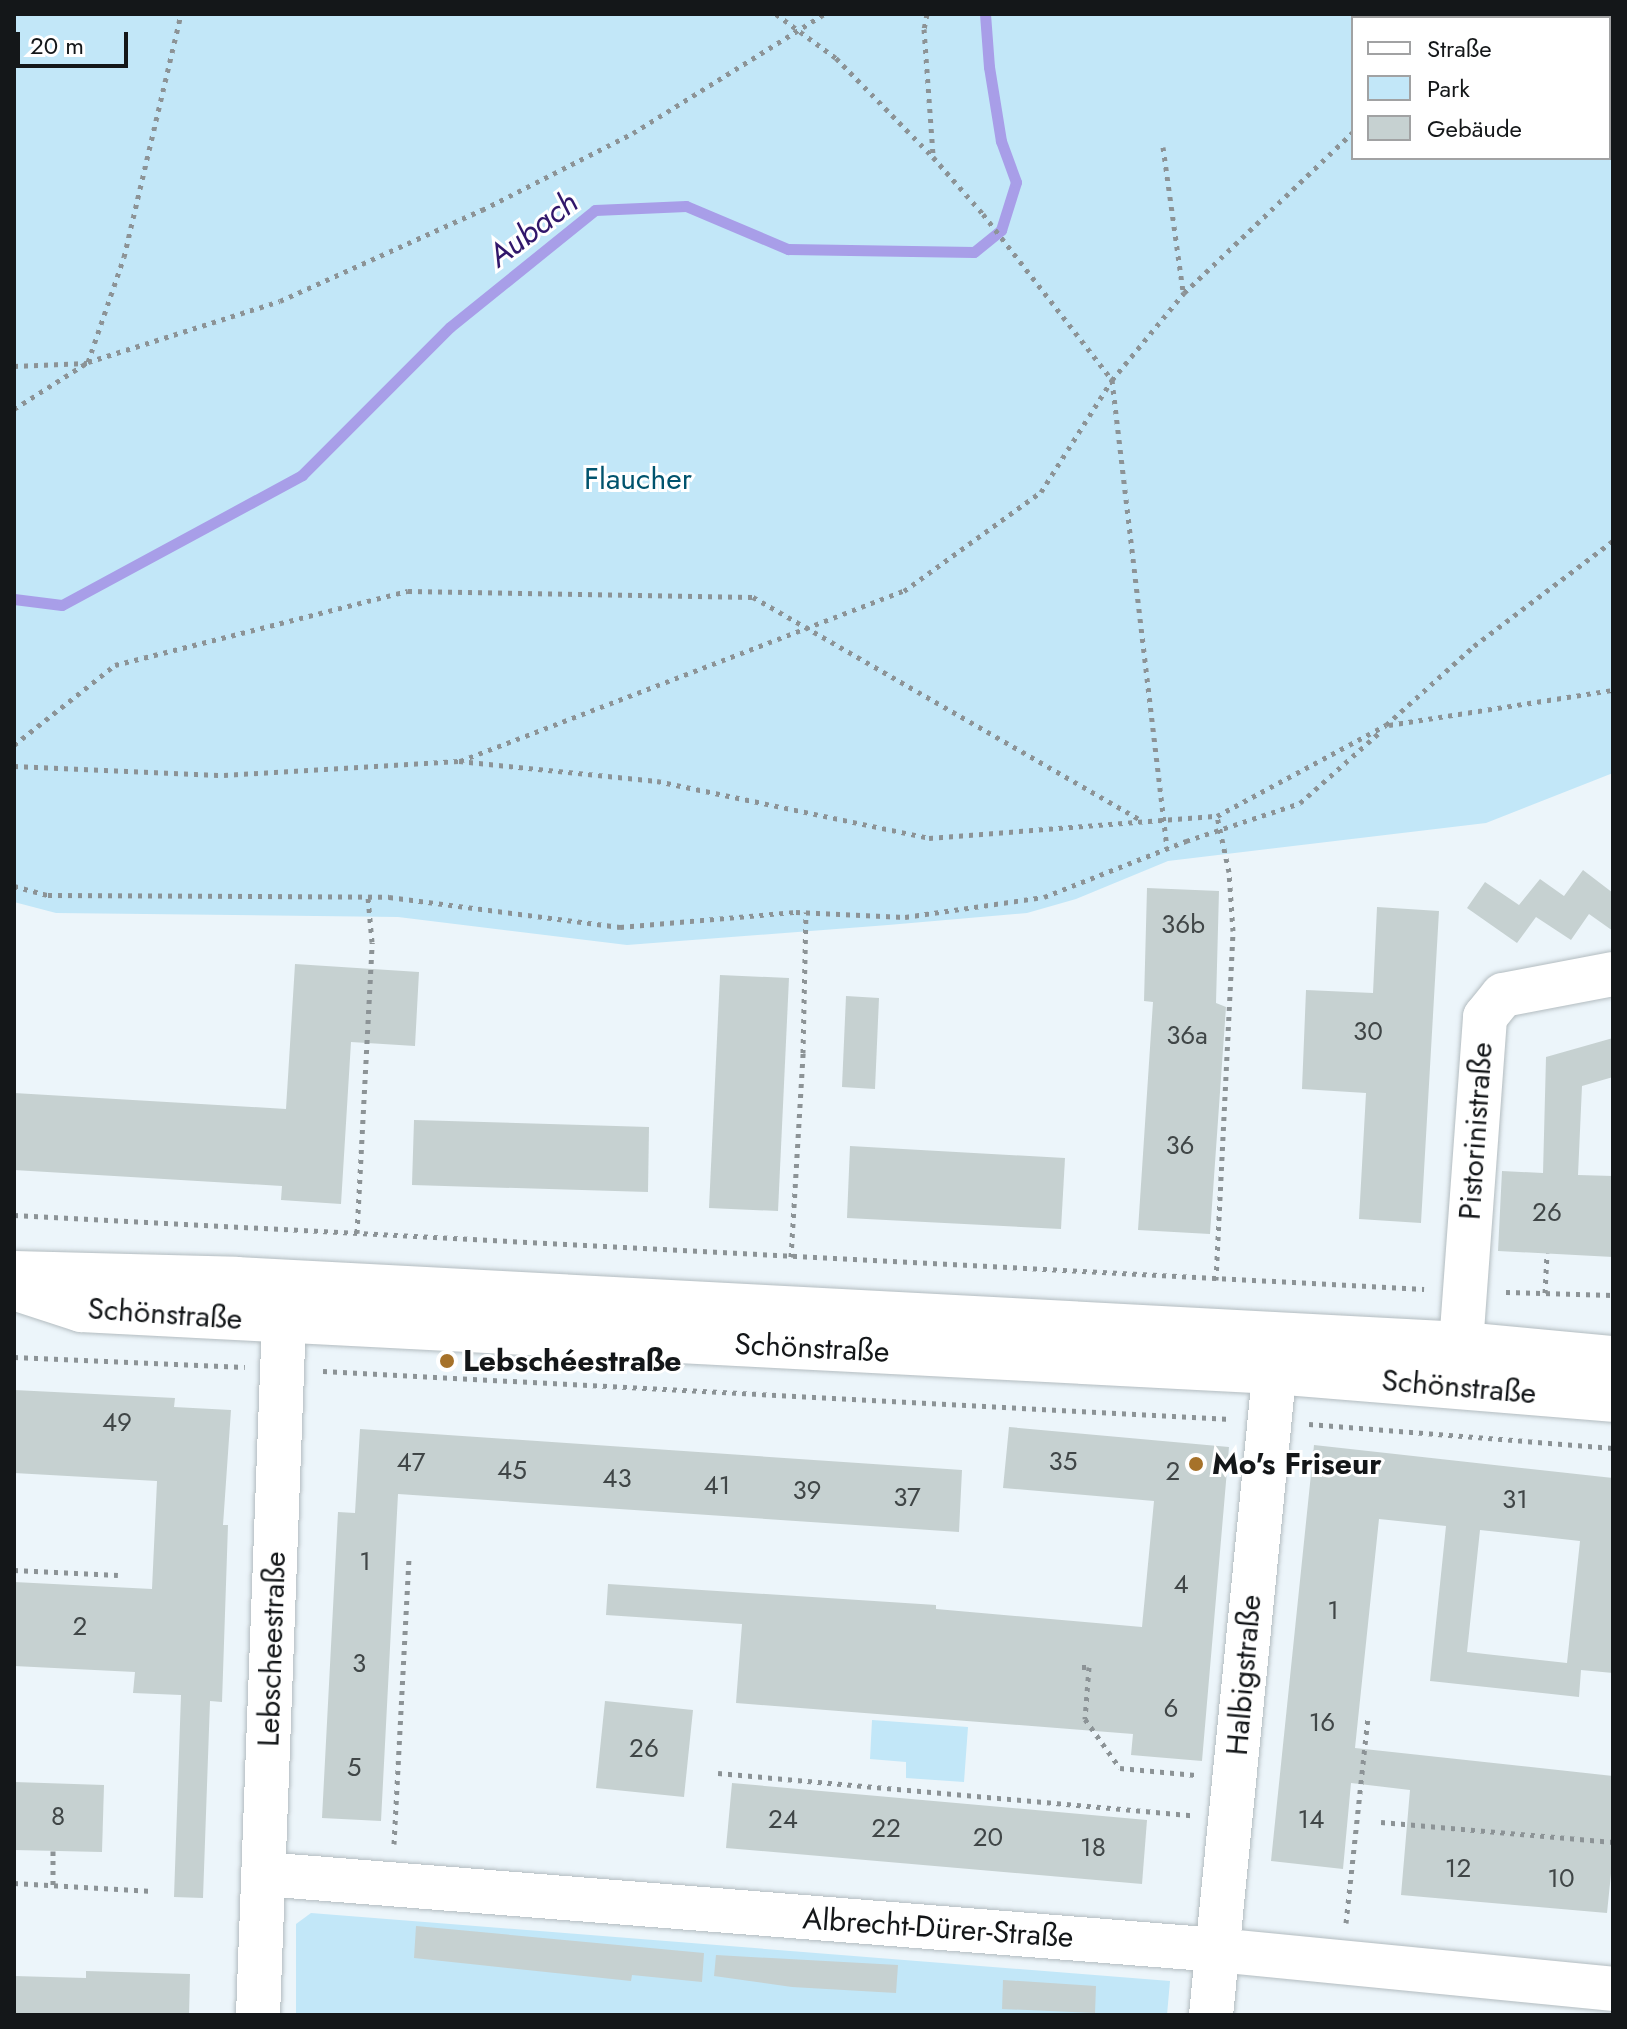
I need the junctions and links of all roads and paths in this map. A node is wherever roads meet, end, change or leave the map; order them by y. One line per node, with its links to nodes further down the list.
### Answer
1 (181, 14): 10 (path)
2 (776, 14): 5 (path)
3 (824, 14): 5 (path)
4 (927, 14): 8 (path)
5 (798, 28): 8 (path); 10 (path)
6 (1351, 134): 9 (path)
7 (1163, 147): 9 (path)
8 (933, 157): 12 (path)
9 (1184, 293): 12 (path)
10 (88, 362): 11 (path); 13 (path)
11 (14, 366)
12 (1112, 380): 15 (path); 22 (path)
13 (14, 409)
14 (1613, 541): 17 (path)
15 (810, 627): 18 (path); 19 (path); 23 (path)
16 (1613, 690): 17 (path)
17 (1386, 725): 21 (path); 24 (path)
18 (14, 745)
19 (459, 761): 20 (path); 23 (path)
20 (14, 766)
21 (1217, 816): 22 (path); 24 (path)
22 (1163, 820): 23 (path); 25 (path)
23 (1143, 822)
24 (1220, 830): 25 (path); 39 (path)
25 (1167, 849): 28 (path)
26 (14, 886): 27 (path)
27 (368, 897): 28 (path); 31 (path)
28 (806, 912): 37 (path)
29 (1613, 974): 41 (street, Pistorinistraße)
30 (14, 1215): 31 (path)
31 (357, 1233): 32 (path)
32 (393, 1236): 33 (path); 34 (path)
33 (482, 1241): 35 (path); 37 (path)
34 (392, 1247)
35 (482, 1252)
36 (1547, 1253): 42 (path)
37 (791, 1257): 39 (path)
38 (14, 1273): 44 (street, Schönstraße)
39 (1216, 1280): 41 (path)
40 (14, 1288): 44 (street, Schönstraße)
41 (1465, 1290): 42 (path); 48 (street, Pistorinistraße)
42 (1545, 1293): 43 (path)
43 (1613, 1295)
44 (285, 1302): 45 (street, Schönstraße); 49 (street, Lebscheestraße)
45 (1276, 1353): 48 (street, Schönstraße); 68 (street, Halbigstraße)
46 (14, 1357): 49 (path)
47 (1613, 1358): 48 (street, Schönstraße)
48 (1460, 1365): 50 (street, Schönstraße)
49 (284, 1368): 51 (path); 64 (street, Lebscheestraße)
50 (1613, 1400)
51 (976, 1405)
52 (409, 1558): 61 (path)
53 (14, 1570): 54 (path)
54 (118, 1575)
55 (1082, 1667): 58 (path)
56 (1368, 1717): 69 (path)
57 (718, 1773): 59 (path)
58 (1207, 1776)
59 (1205, 1816)
60 (1381, 1822): 62 (path)
61 (394, 1839)
62 (1613, 1842)
63 (53, 1851): 66 (path)
64 (263, 1874): 68 (street, Albrecht-Dürer-Straße); 71 (street, Lebscheestraße)
65 (14, 1883): 66 (path)
66 (53, 1885): 67 (path)
67 (153, 1891)
68 (1217, 1950): 69 (street, Albrecht-Dürer-Straße); 72 (street, Halbigstraße)
69 (1341, 1962): 70 (street, Albrecht-Dürer-Straße)
70 (1613, 1989)
71 (258, 2015)
72 (1211, 2015)

